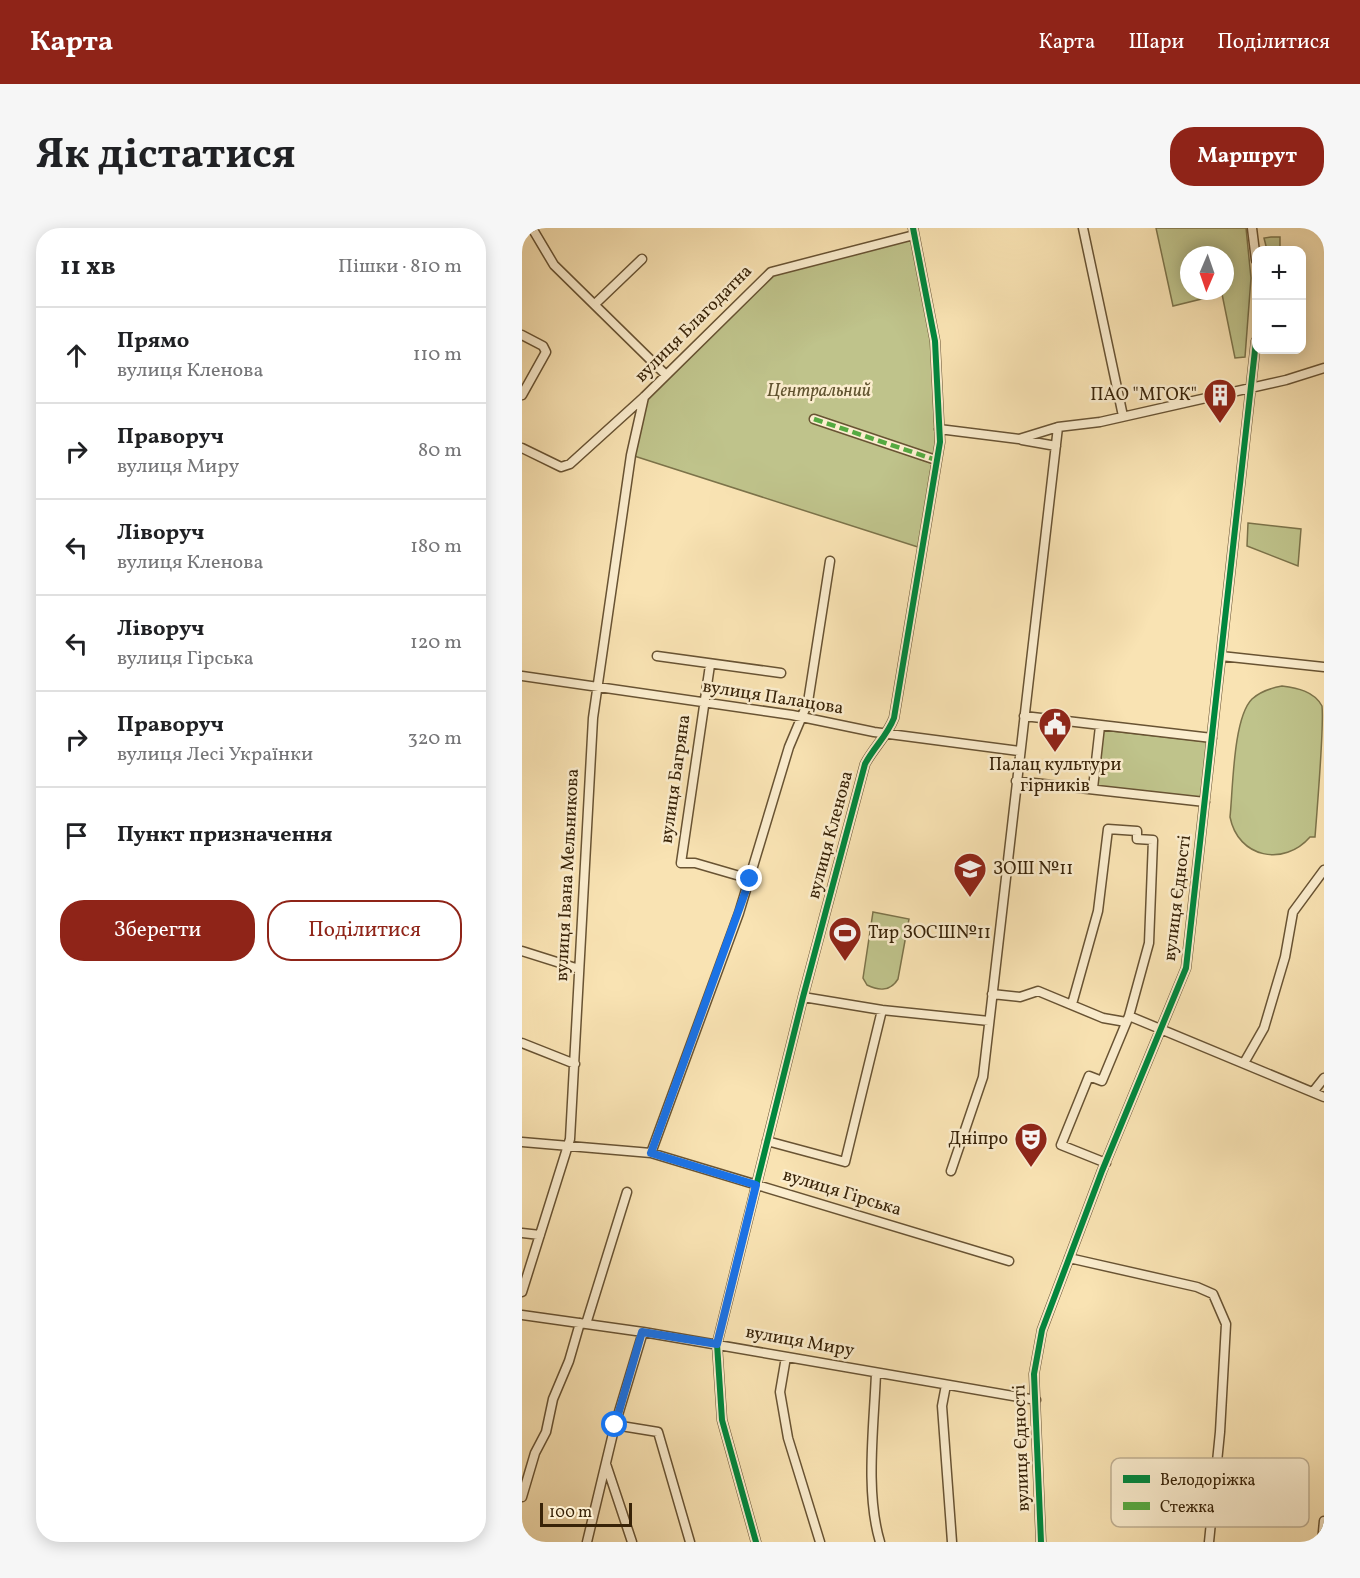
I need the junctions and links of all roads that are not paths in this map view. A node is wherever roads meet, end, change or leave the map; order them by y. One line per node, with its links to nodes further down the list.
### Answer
1 (532, 228): 7 (street)
2 (1083, 228): 15 (street)
3 (1252, 228): 5 (street)
4 (914, 231): 11 (street, вулиця Благодатна); 18 (street, вулиця Кленова)
5 (1255, 246)
6 (642, 259): 7 (street)
7 (595, 304): 11 (street)
8 (522, 335): 13 (street)
9 (1256, 354): 12 (street, вулиця Єдності)
10 (1324, 368): 12 (street)
11 (666, 375): 14 (street, вулиця Благодатна)
12 (1252, 386): 15 (street); 25 (street, вулиця Єдності)
13 (522, 395)
14 (644, 397): 21 (street, вулиця Благодатна); 30 (street, вулиця Івана Мельникова)
15 (1124, 416): 17 (street)
16 (814, 419): 22 (street)
17 (1058, 427): 19 (street); 20 (street)
18 (939, 429): 19 (street); 22 (street, вулиця Кленова)
19 (1018, 439): 20 (street)
20 (1056, 446): 32 (street)
21 (522, 448)
22 (936, 460): 35 (street, вулиця Кленова)
23 (830, 561): 33 (street)
24 (657, 656): 26 (street)
25 (1221, 656): 27 (street); 36 (street, вулиця Єдності)
26 (710, 664): 28 (street); 31 (street, вулиця Багряна)
27 (1324, 667)
28 (781, 672)
29 (522, 675): 30 (street, вулиця Палацова)
30 (598, 687): 31 (street, вулиця Палацова); 44 (street, вулиця Івана Мельникова)
31 (704, 704): 33 (street, вулиця Палацова); 42 (street, вулиця Багряна)
32 (1023, 716): 34 (street); 37 (street)
33 (803, 717): 35 (street, вулиця Палацова); 42 (street)
34 (1100, 726): 36 (street); 39 (street)
35 (888, 733): 37 (street, вулиця Палацова); 46 (street, вулиця Кленова)
36 (1212, 738): 40 (street, вулиця Єдності)
37 (1019, 751): 38 (street)
38 (1016, 780): 39 (street); 45 (street)
39 (1093, 788): 40 (street)
40 (1205, 802): 51 (street, вулиця Єдності)
41 (1324, 870): 53 (street)
42 (750, 879): 61 (street)
43 (522, 951): 44 (street)
44 (579, 969): 54 (street, вулиця Івана Мельникова)
45 (992, 994): 47 (street); 50 (street)
46 (803, 997): 48 (street); 58 (street, вулиця Кленова)
47 (1072, 1004): 49 (street); 49 (street)
48 (882, 1010): 50 (street); 58 (street)
49 (1127, 1019): 51 (street); 62 (street)
50 (989, 1021): 63 (street)
51 (1160, 1029): 53 (street); 62 (street, вулиця Єдності)
52 (522, 1043): 54 (street)
53 (1244, 1063): 56 (street)
54 (575, 1064): 60 (street, вулиця Івана Мельникова)
55 (1324, 1078): 56 (street)
56 (1313, 1092): 57 (street)
57 (1324, 1097)
58 (767, 1141): 64 (street, вулиця Кленова)
59 (522, 1142): 60 (street, вулиця Гірська)
60 (568, 1145): 61 (street, вулиця Гірська); 67 (street, вулиця Івана Мельникова)
61 (651, 1153): 64 (street, вулиця Гірська)
62 (1106, 1163): 68 (street, вулиця Єдності)
63 (951, 1171)
64 (756, 1185): 69 (street, вулиця Гірська); 74 (street, вулиця Кленова)
65 (627, 1192): 72 (street)
66 (522, 1233): 67 (street)
67 (540, 1235): 70 (street, вулиця Івана Мельникова)
68 (1069, 1258): 78 (street, вулиця Єдності); 80 (street)
69 (1010, 1261)
70 (522, 1292)
71 (522, 1315): 72 (street, вулиця Миру)
72 (583, 1323): 73 (street, вулиця Миру); 82 (street)
73 (642, 1332): 74 (street, вулиця Миру); 79 (street)
74 (717, 1344): 75 (street, вулиця Миру); 88 (street, вулиця Кленова)
75 (786, 1357): 76 (street, вулиця Миру); 89 (street)
76 (876, 1373): 77 (street, вулиця Миру); 90 (street)
77 (946, 1385): 78 (street, вулиця Миру); 91 (street)
78 (1036, 1400): 92 (street, вулиця Єдності)
79 (615, 1425): 81 (street); 87 (street)
80 (1217, 1458)
81 (606, 1464): 85 (street); 86 (street)
82 (522, 1497)
83 (1324, 1521): 94 (street)
84 (1210, 1527): 93 (street)
85 (587, 1542)
86 (632, 1542)
87 (690, 1542)
88 (756, 1542)
89 (820, 1542)
90 (880, 1542)
91 (951, 1542)
92 (1041, 1542)
93 (1209, 1542)
94 (1322, 1542)

